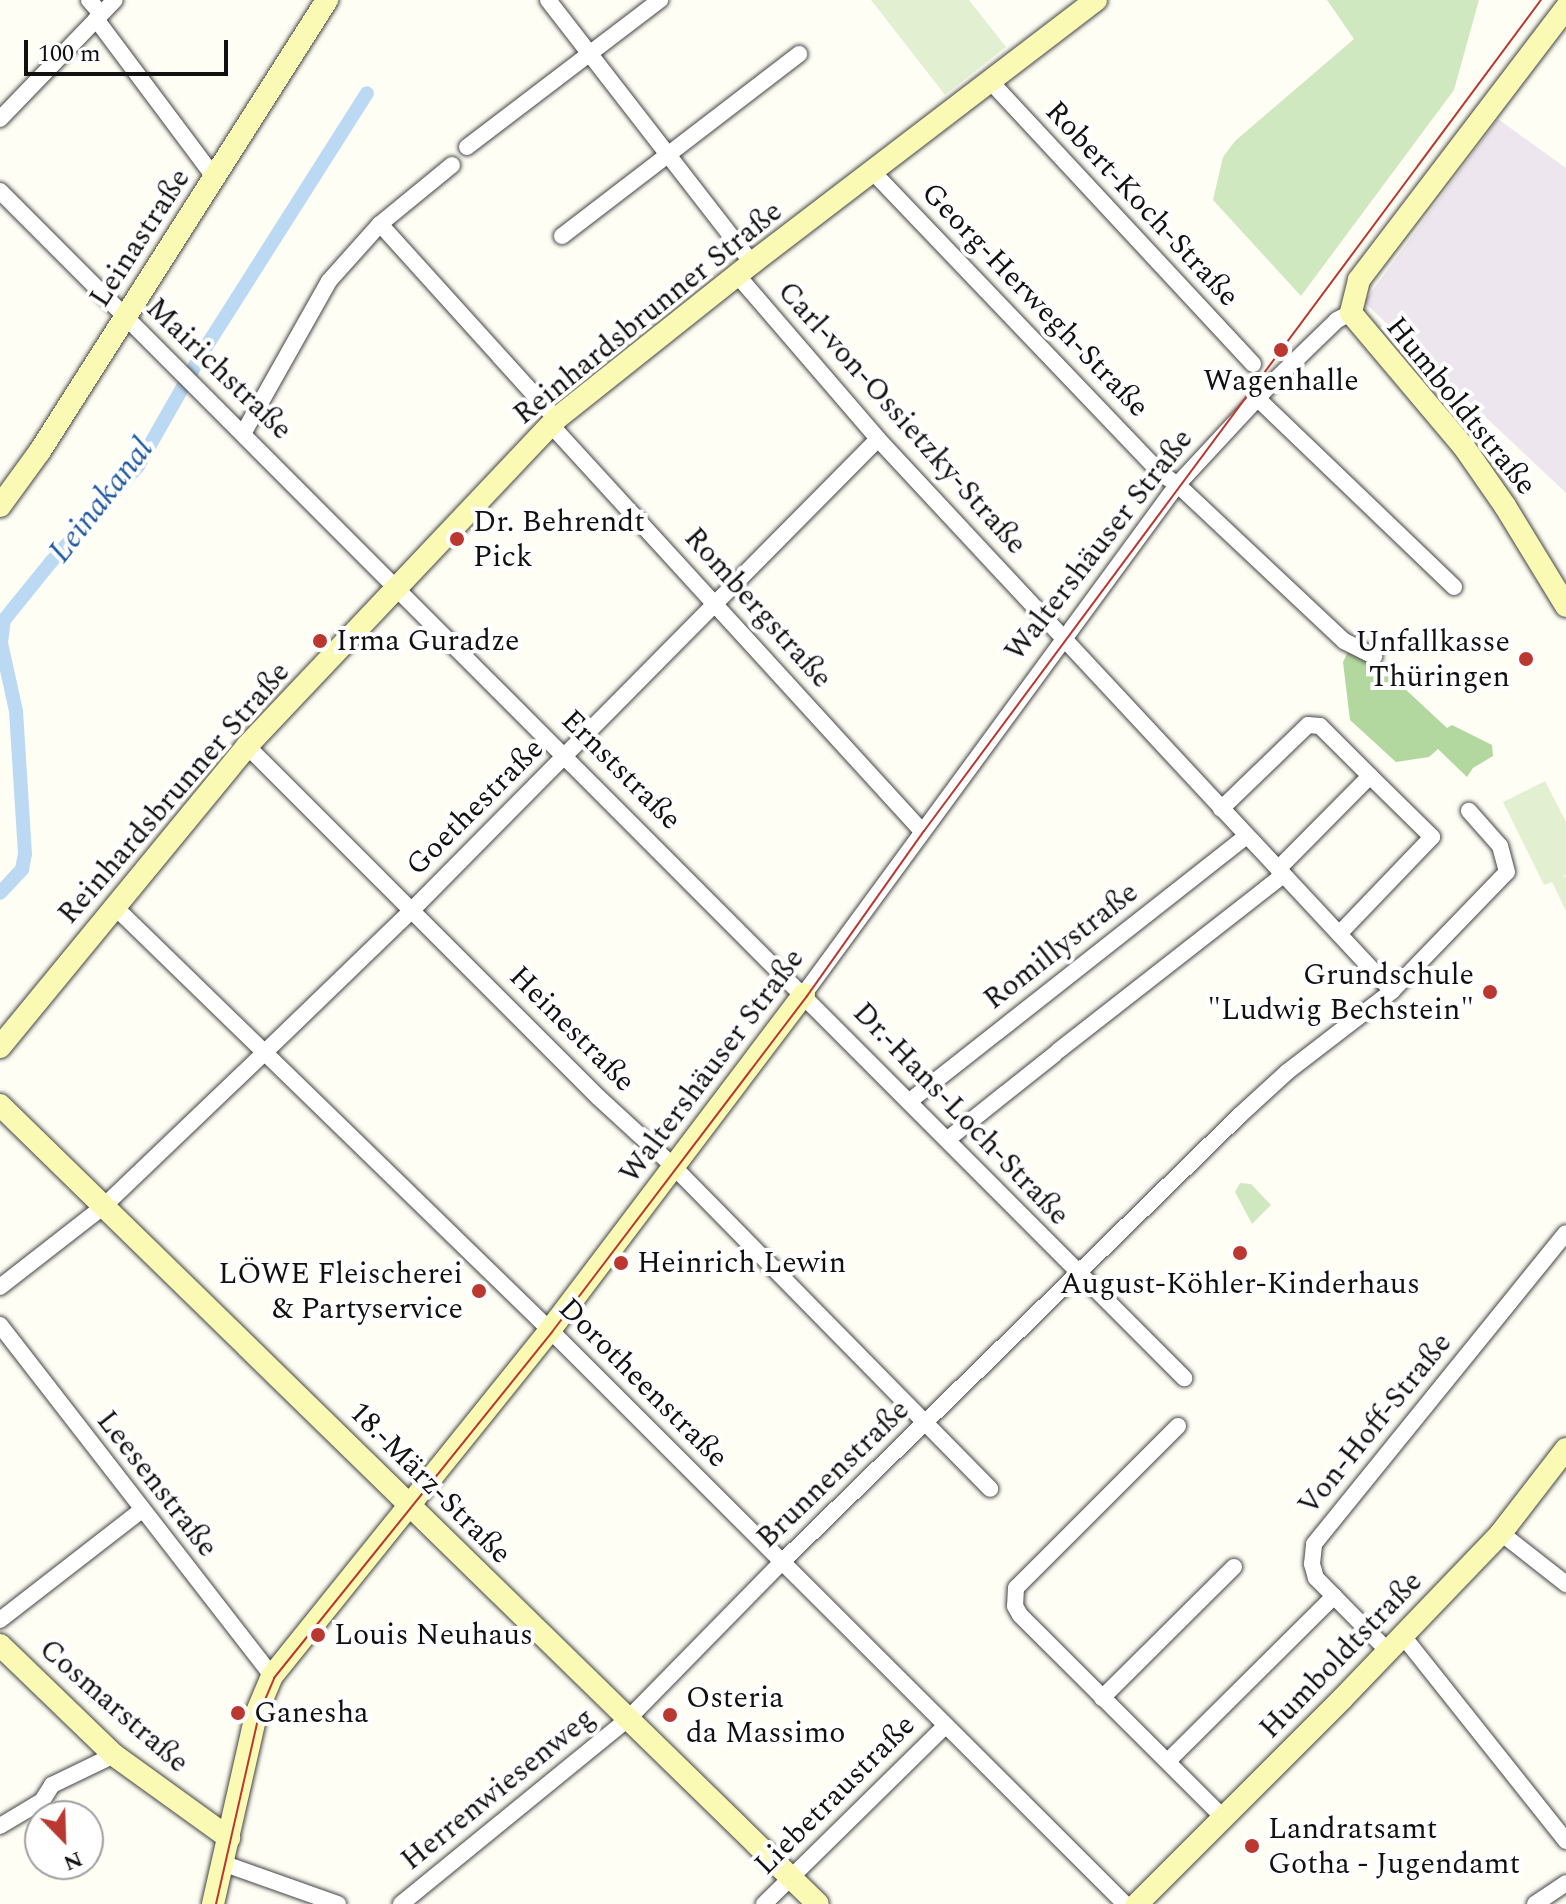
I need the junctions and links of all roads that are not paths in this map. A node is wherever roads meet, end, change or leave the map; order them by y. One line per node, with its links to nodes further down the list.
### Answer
1 (89, 0): 8 (street)
2 (115, 0): 8 (street)
3 (327, 0): 17 (street, Leinastraße)
4 (548, 0): 9 (street, Carl-von-Ossietzky-Straße)
5 (660, 0): 9 (street)
6 (1096, 0): 11 (street, Reinhardsbrunner Straße)
7 (1566, 8): 23 (street)
8 (99, 17): 12 (street); 17 (street)
9 (590, 54): 13 (street); 14 (street, Carl-von-Ossietzky-Straße)
10 (799, 54): 14 (street)
11 (991, 82): 16 (street, Reinhardsbrunner Straße); 24 (street, Robert-Koch-Straße)
12 (0, 119)
13 (467, 147)
14 (668, 153): 20 (street); 21 (street, Carl-von-Ossietzky-Straße)
15 (452, 165): 19 (street)
16 (872, 171): 21 (street, Reinhardsbrunner Straße); 29 (street, Georg-Herwegh-Straße)
17 (215, 178): 22 (street, Leinastraße)
18 (0, 191): 22 (street, Mairichstraße)
19 (380, 224): 26 (street, Rombergstraße); 27 (street)
20 (562, 236)
21 (745, 269): 26 (street, Reinhardsbrunner Straße); 28 (street, Carl-von-Ossietzky-Straße)
22 (125, 316): 27 (street, Mairichstraße); 30 (street, Leinastraße)
23 (1355, 320): 25 (street, Waltershäuser Straße); 34 (street, Humboldtstraße)
24 (1253, 364)
25 (1257, 398): 29 (street, Waltershäuser Straße); 32 (street)
26 (554, 422): 31 (street, Reinhardsbrunner Straße); 33 (street, Rombergstraße)
27 (244, 432): 31 (street, Mairichstraße)
28 (878, 439): 33 (street, Goethestraße); 35 (street, Carl-von-Ossietzky-Straße)
29 (1177, 485): 35 (street, Waltershäuser Straße); 36 (street, Georg-Herwegh-Straße)
30 (0, 506)
31 (397, 587): 37 (street, Reinhardsbrunner Straße); 38 (street, Ernststraße)
32 (1454, 587)
33 (716, 603): 38 (street, Goethestraße); 42 (street, Rombergstraße)
34 (1566, 606)
35 (1063, 638): 40 (street, Carl-von-Ossietzky-Straße); 42 (street, Waltershäuser Straße)
36 (1374, 656)
37 (247, 746): 45 (street, Reinhardsbrunner Straße); 46 (street, Heinestraße)
38 (566, 755): 46 (street, Goethestraße); 49 (street, Ernststraße)
39 (1370, 776): 40 (street); 44 (street); 47 (street)
40 (1221, 809): 43 (street, Carl-von-Ossietzky-Straße)
41 (1469, 811): 48 (street)
42 (921, 830): 49 (street, Waltershäuser Straße)
43 (1246, 836): 44 (street, Carl-von-Ossietzky-Straße); 52 (street, Romillystraße)
44 (1280, 872): 47 (street, Carl-von-Ossietzky-Straße); 54 (street)
45 (115, 907): 50 (street, Reinhardsbrunner Straße); 51 (street, Dorotheenstraße)
46 (413, 909): 51 (street, Goethestraße); 55 (street, Heinestraße)
47 (1339, 934): 48 (street, Carl-von-Ossietzky-Straße)
48 (1392, 991): 58 (street, Brunnenstraße)
49 (804, 994): 52 (street, Dr.-Hans-Loch-Straße); 55 (street, Waltershäuser Straße)
50 (0, 1047)
51 (264, 1053): 56 (street, Goethestraße); 61 (street, Dorotheenstraße)
52 (911, 1100): 54 (street, Dr.-Hans-Loch-Straße)
53 (0, 1105): 56 (street, 18.-März-Straße)
54 (948, 1139): 58 (street, Dr.-Hans-Loch-Straße)
55 (675, 1167): 61 (street, Waltershäuser Straße); 63 (street, Heinestraße)
56 (104, 1206): 59 (street, Goethestraße); 67 (street, 18.-März-Straße)
57 (1566, 1233): 73 (street, Von-Hoff-Straße)
58 (1078, 1273): 62 (street); 63 (street, Brunnenstraße)
59 (0, 1287)
60 (0, 1325): 68 (street, Leesenstraße)
61 (550, 1330): 67 (street, Waltershäuser Straße); 70 (street, Dorotheenstraße)
62 (1184, 1378)
63 (924, 1423): 66 (street, Heinestraße); 70 (street, Brunnenstraße)
64 (1178, 1426): 78 (street)
65 (1565, 1453): 69 (street, Humboldtstraße)
66 (990, 1489)
67 (410, 1505): 77 (street, Waltershäuser Straße); 79 (street, 18.-März-Straße)
68 (142, 1510): 74 (street); 77 (street, Leesenstraße)
69 (1501, 1533): 72 (street); 75 (street, Humboldtstraße)
70 (782, 1562): 79 (street, Brunnenstraße); 80 (street, Dorotheenstraße)
71 (1234, 1567): 78 (street)
72 (1566, 1584)
73 (1334, 1596): 75 (street, Von-Hoff-Straße); 82 (street, Humboldtstraße)
74 (0, 1620)
75 (1396, 1643): 83 (street, Humboldtstraße); 86 (street, Von-Hoff-Straße)
76 (0, 1645): 81 (street, Cosmarstraße)
77 (272, 1676): 85 (street, Waltershäuser Straße)
78 (1102, 1698): 82 (street)
79 (629, 1718): 88 (street, 18.-März-Straße); 92 (street, Herrenwiesenweg)
80 (945, 1726): 88 (street, Liebetraustraße); 95 (street, Dorotheenstraße)
81 (114, 1755): 84 (street); 85 (street, Cosmarstraße)
82 (1168, 1761): 83 (street)
83 (1223, 1817): 96 (street, Humboldtstraße)
84 (0, 1826)
85 (229, 1838): 87 (street, Waltershäuser Straße)
86 (1566, 1841)
87 (222, 1863): 90 (street, Waltershäuser Straße); 91 (street)
88 (791, 1877): 93 (street, Liebetraustraße); 94 (street, 18.-März-Straße)
89 (1566, 1883): 97 (street)
90 (213, 1904)
91 (338, 1904)
92 (401, 1904)
93 (764, 1904)
94 (818, 1904)
95 (1125, 1904)
96 (1137, 1904)
97 (1535, 1904)

